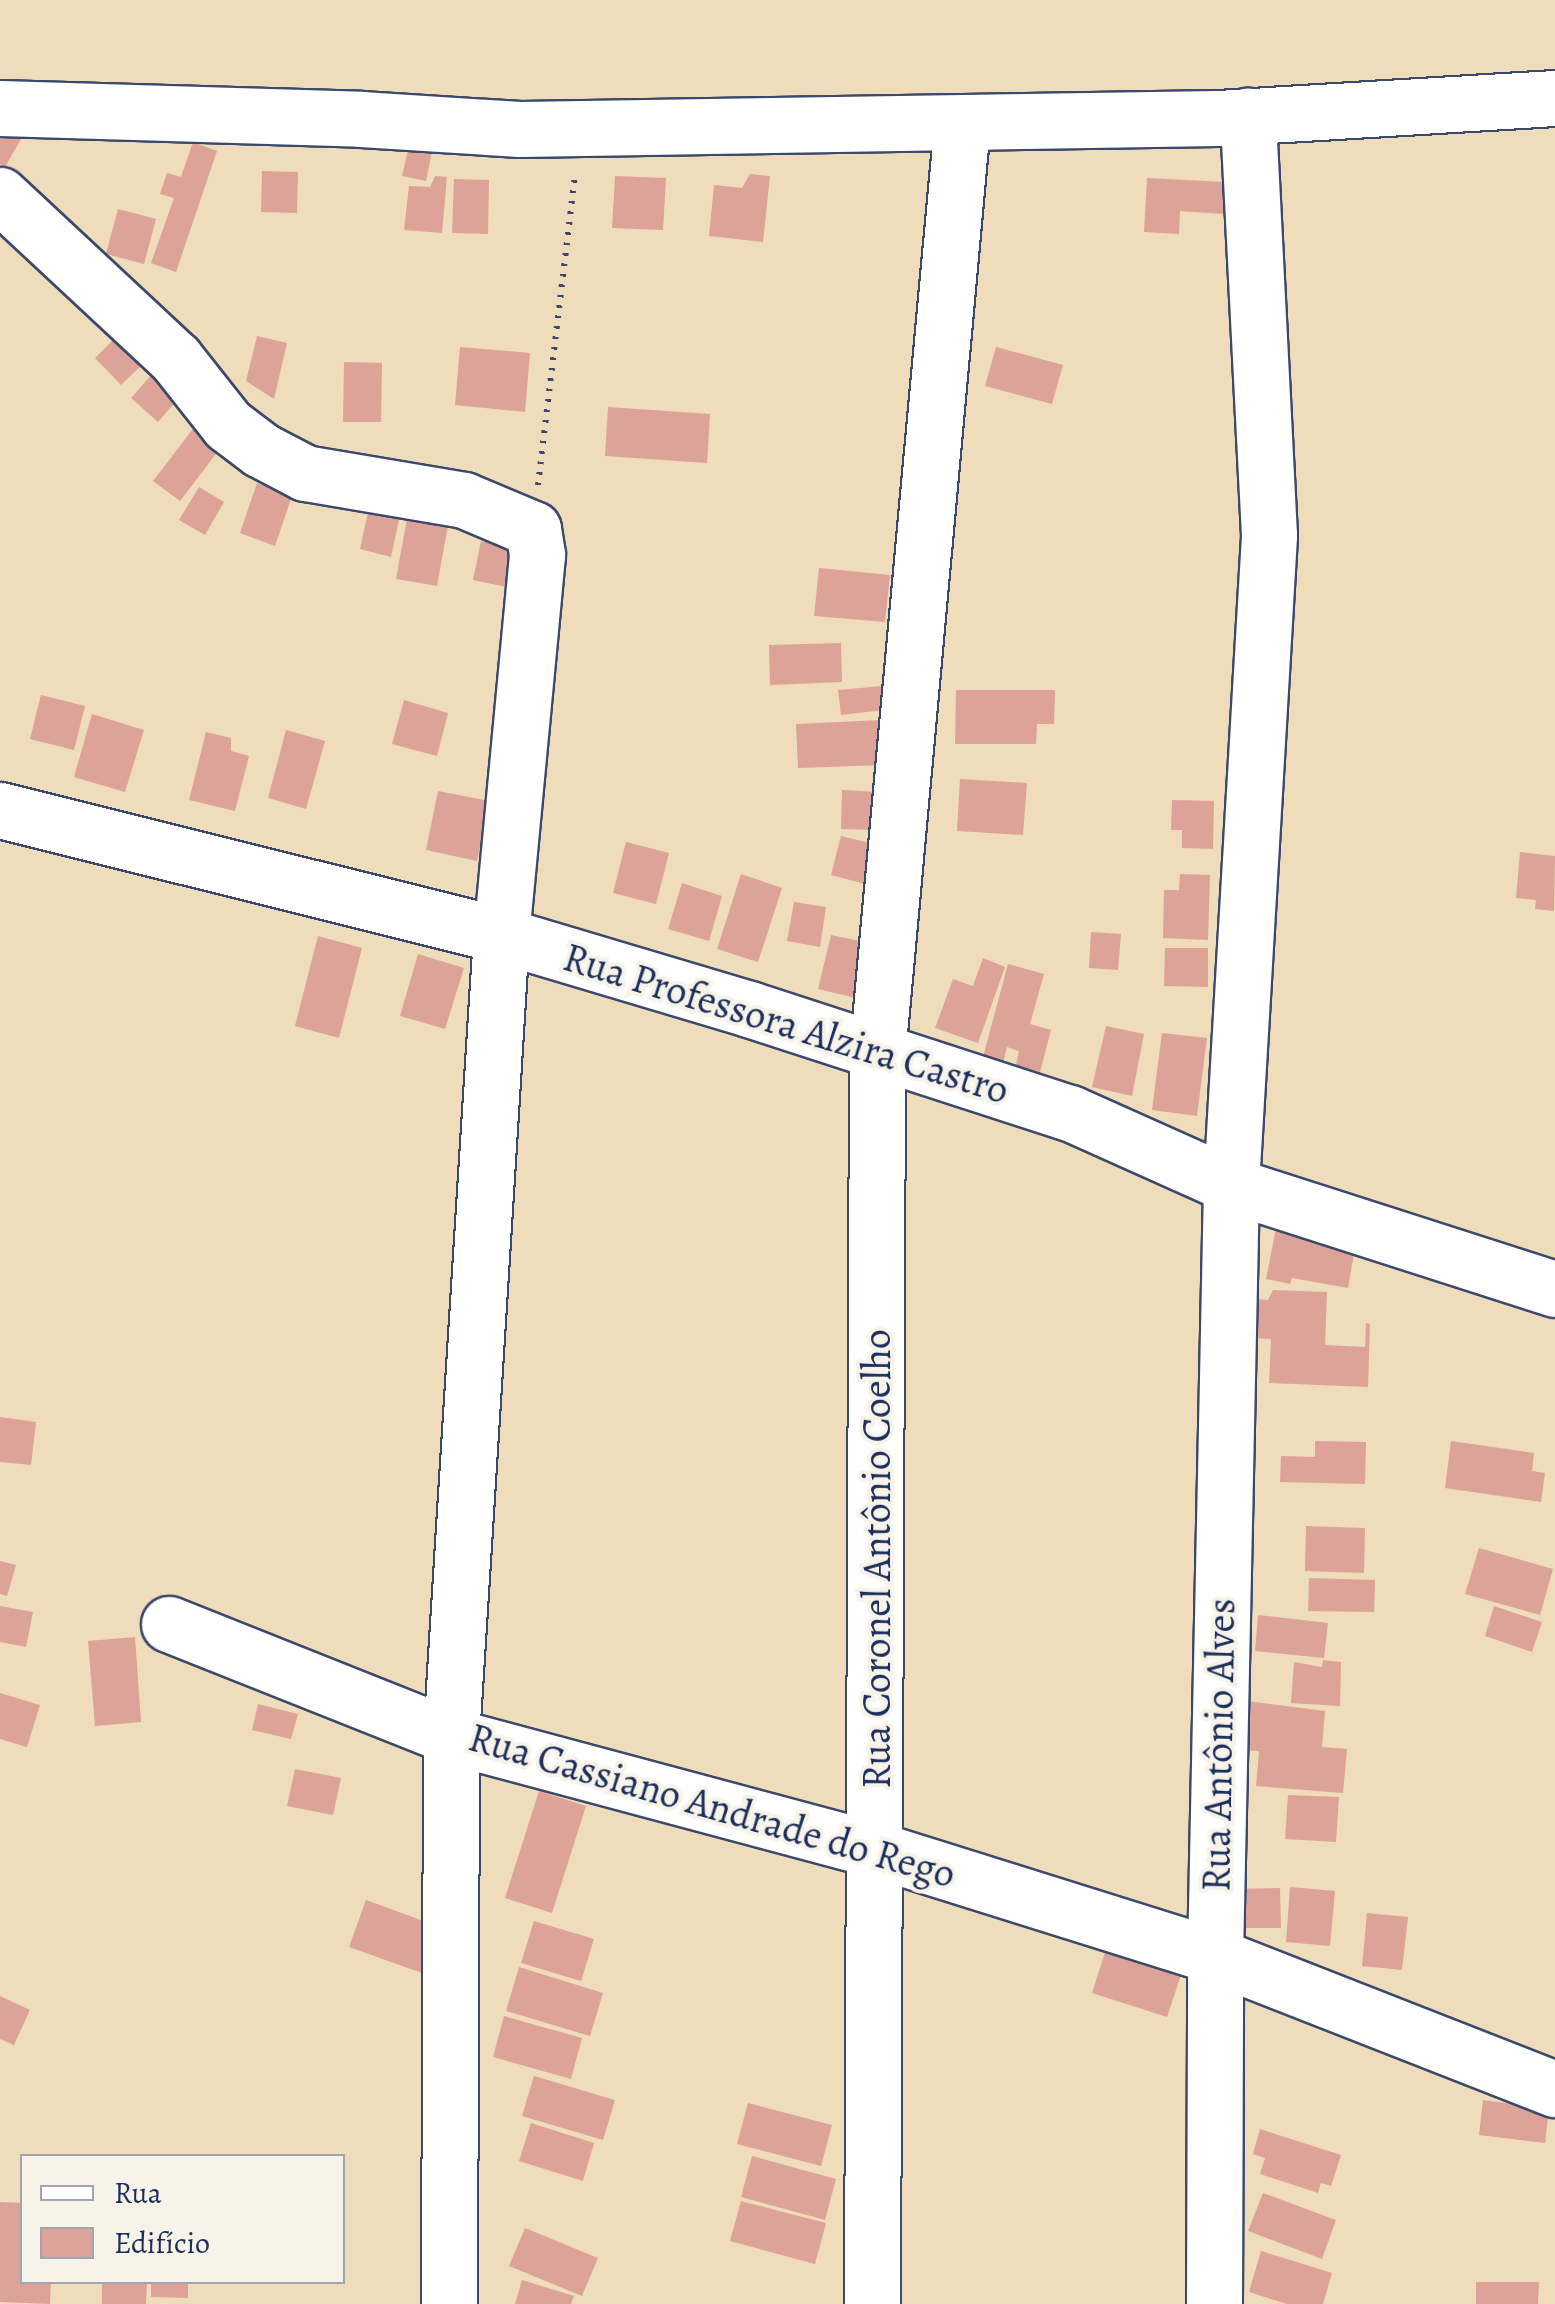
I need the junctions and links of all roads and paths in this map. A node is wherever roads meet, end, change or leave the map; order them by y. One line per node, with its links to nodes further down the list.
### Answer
1 (1555, 98): 3 (street)
2 (0, 108): 5 (street)
3 (1248, 116): 4 (street); 11 (street, Rua Antônio Alves)
4 (962, 124): 5 (street); 10 (street, Rua Coronel Antônio Coelho)
5 (580, 128): 7 (path)
6 (0, 195): 7 (street)
7 (533, 529): 9 (street)
8 (0, 810): 9 (street, Rua Professora Alzira Castro)
9 (500, 935): 10 (street, Rua Professora Alzira Castro); 14 (street, Rua Cassiano Andrade do Rego)
10 (878, 1054): 11 (street, Rua Professora Alzira Castro); 15 (street, Rua Coronel Antônio Coelho)
11 (1231, 1185): 12 (street, Rua Professora Alzira Castro); 16 (street, Rua Antônio Alves)
12 (1555, 1289)
13 (169, 1624): 14 (street)
14 (451, 1736): 15 (street, Rua Cassiano Andrade do Rego); 18 (street)
15 (876, 1850): 16 (street, Rua Cassiano Andrade do Rego); 19 (street, Rua Coronel Antônio Coelho)
16 (1215, 1956): 17 (street, Rua Cassiano Andrade do Rego); 20 (street, Rua Antônio Alves)
17 (1555, 2089)
18 (450, 2304)
19 (872, 2304)
20 (1214, 2304)

